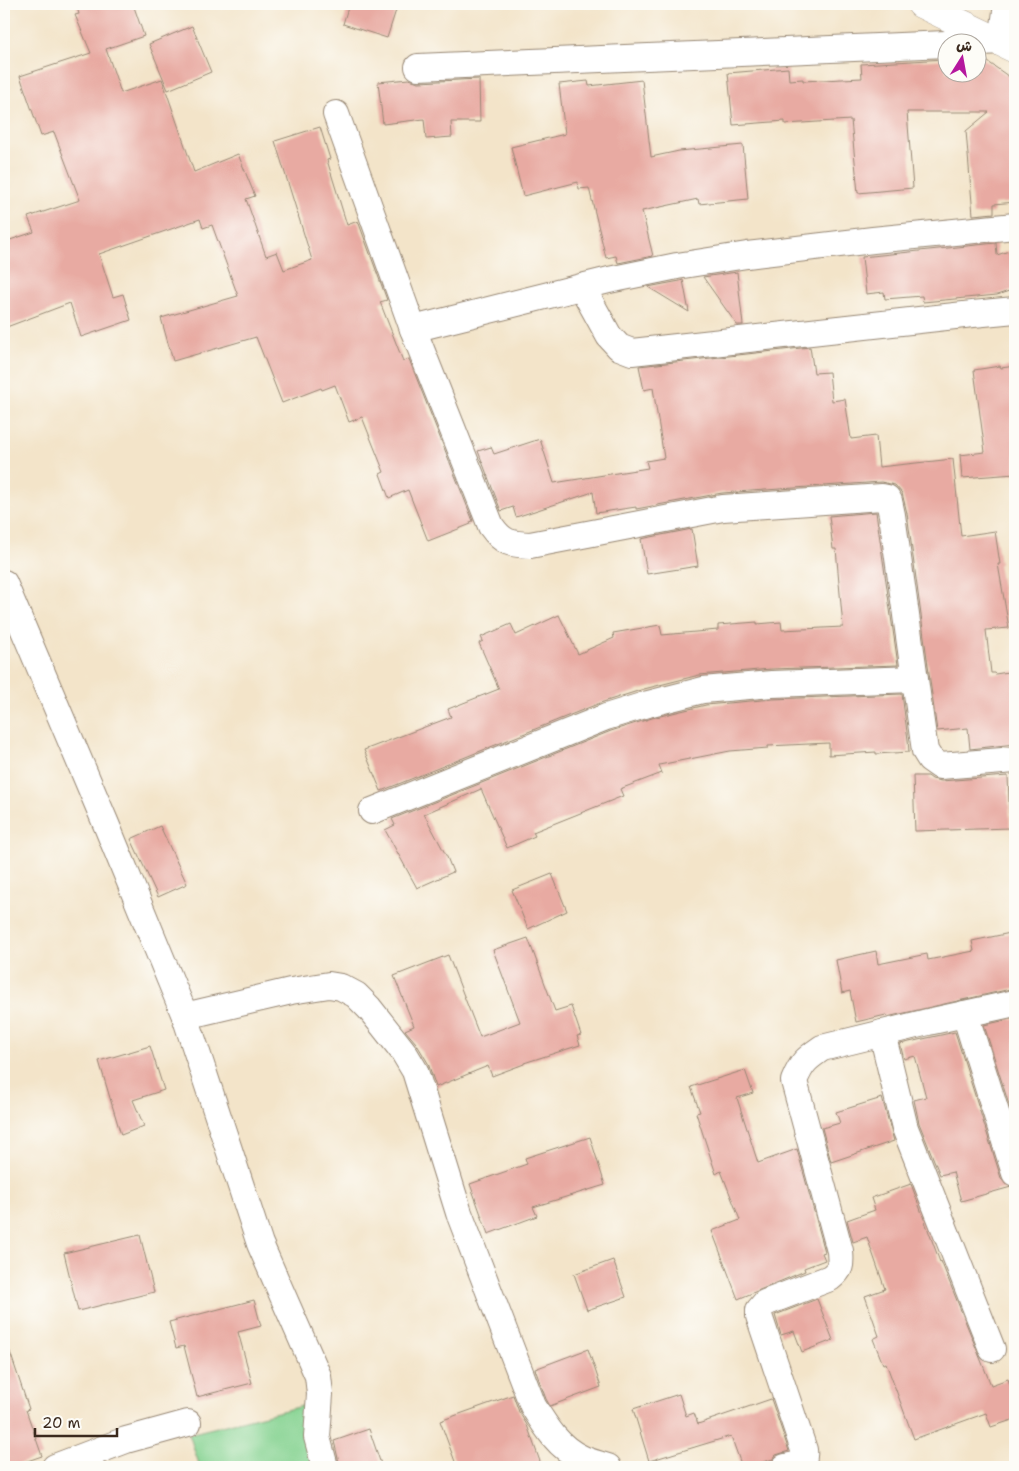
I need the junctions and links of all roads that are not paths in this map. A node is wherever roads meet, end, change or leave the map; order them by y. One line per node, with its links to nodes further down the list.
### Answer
1 (921, 4): 5 (street)
2 (1007, 4): 5 (street)
3 (986, 43): 5 (street)
4 (936, 44): 6 (street)
5 (1009, 45)
6 (418, 67)
7 (336, 114): 11 (street)
8 (1015, 226): 9 (street)
9 (582, 287): 10 (street); 11 (street)
10 (1015, 310)
11 (413, 329): 13 (street)
12 (4, 583): 18 (street)
13 (915, 679): 14 (street); 15 (street)
14 (1015, 760)
15 (372, 811)
16 (1015, 1003): 17 (street)
17 (965, 1014): 19 (street); 20 (street)
18 (185, 1016): 23 (street); 25 (street)
19 (882, 1033): 21 (street); 26 (street)
20 (1015, 1173)
21 (992, 1349)
22 (188, 1423): 24 (street)
23 (601, 1466)
24 (56, 1467)
25 (325, 1467)
26 (785, 1467)

